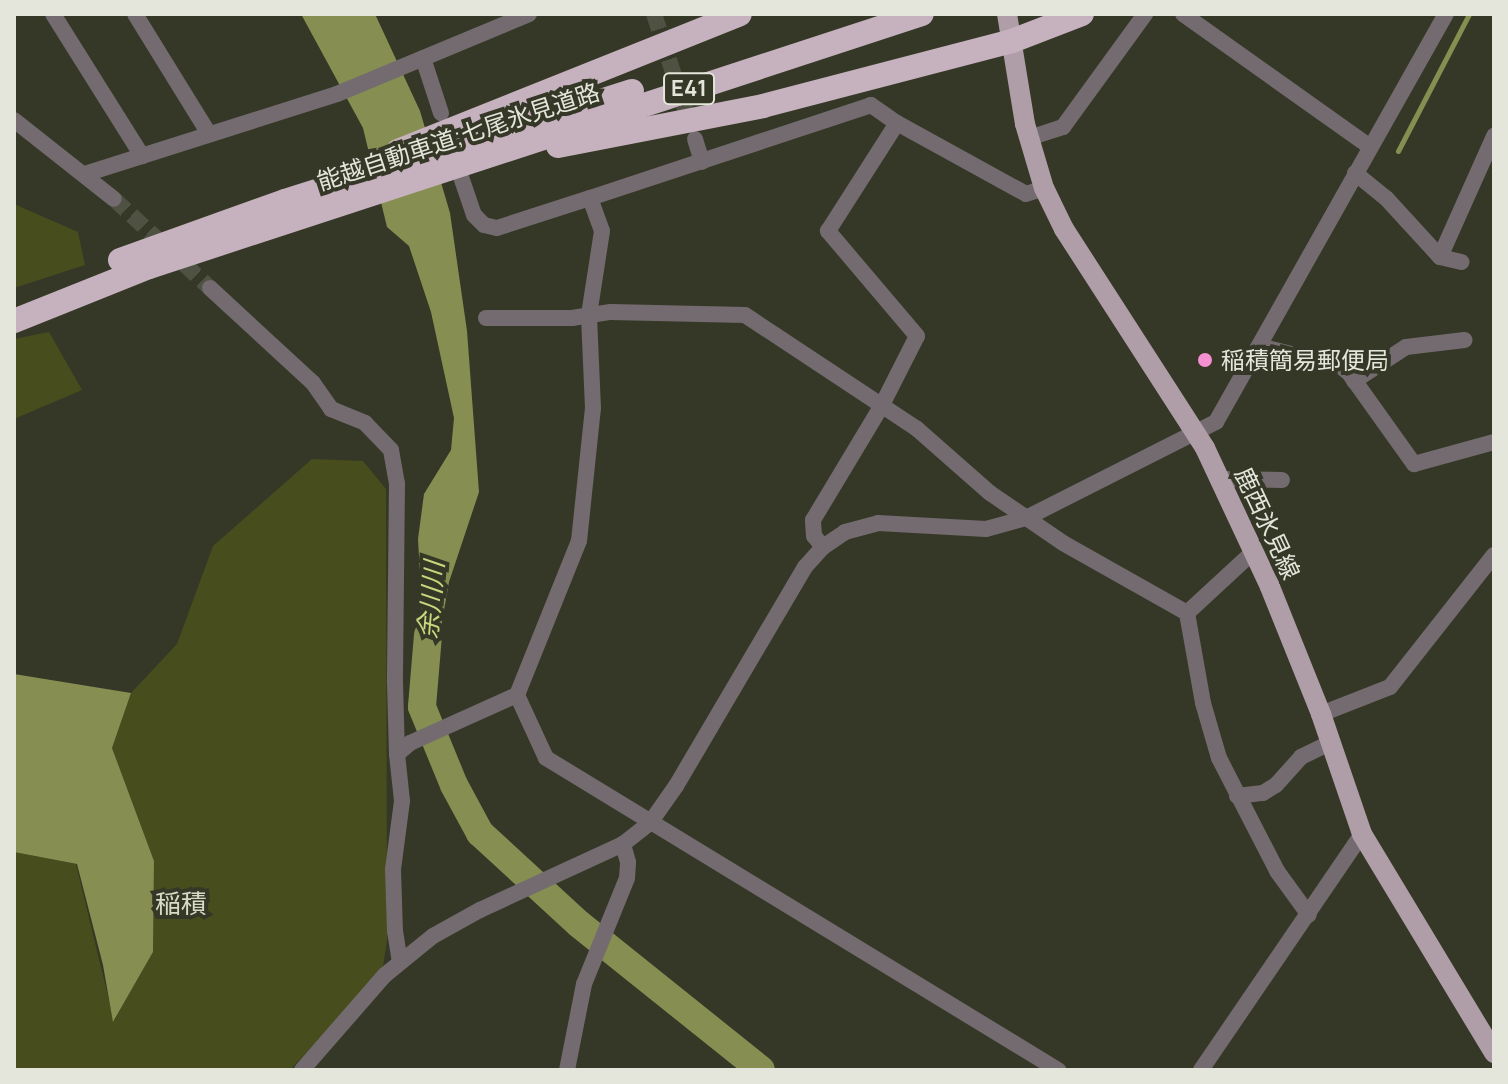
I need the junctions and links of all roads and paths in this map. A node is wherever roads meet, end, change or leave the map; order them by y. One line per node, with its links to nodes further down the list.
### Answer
1 (53, 14): 22 (street)
2 (135, 14): 16 (street)
3 (529, 14): 13 (street)
4 (740, 14): 21 (highway)
5 (877, 14): 21 (highway, 能越自動車道;七尾氷見道路 / E41)
6 (922, 14): 21 (highway, 能越自動車道;七尾氷見道路 / E41)
7 (1007, 14): 12 (main road, 鹿西氷見線)
8 (1082, 14): 12 (highway)
9 (1145, 14): 18 (street)
10 (1183, 14): 20 (street)
11 (1446, 14): 20 (street)
12 (1012, 41): 18 (main road, 鹿西氷見線); 21 (highway)
13 (419, 60): 16 (street); 21 (street)
14 (14, 120): 25 (street)
15 (897, 123): 23 (street); 27 (street); 40 (street)
16 (209, 134): 22 (street)
17 (1494, 136): 30 (street)
18 (1029, 138): 27 (main road, 鹿西氷見線)
19 (695, 139): 23 (street)
20 (1369, 146): 24 (street)
21 (449, 147): 26 (highway, 能越自動車道;七尾氷見道路 / E41); 28 (street)
22 (142, 156): 25 (street)
23 (702, 162): 28 (street)
24 (1355, 173): 30 (street); 38 (street)
25 (85, 174): 29 (street)
26 (364, 179): 33 (highway, 能越自動車道;七尾氷見道路 / E41); 36 (highway, 能越自動車道;七尾氷見道路 / E41)
27 (1044, 188): 41 (main road, 鹿西氷見線)
28 (590, 198): 34 (street)
29 (114, 199)
30 (1440, 257): 31 (street)
31 (1461, 262)
32 (210, 288): 53 (street)
33 (14, 303)
34 (589, 315): 35 (street); 40 (street); 50 (street)
35 (486, 318)
36 (14, 321)
37 (1465, 340): 39 (street)
38 (1259, 346): 39 (street); 41 (street)
39 (1354, 381): 42 (street)
40 (882, 405): 45 (street); 46 (street)
41 (1194, 432): 43 (main road, 鹿西氷見線); 45 (street)
42 (1494, 442)
43 (1219, 479): 44 (street); 47 (main road, 鹿西氷見線)
44 (1282, 480)
45 (1026, 518): 46 (street); 49 (street)
46 (823, 547): 55 (street)
47 (1253, 552): 49 (street); 51 (main road, 鹿西氷見線)
48 (1494, 555): 51 (street)
49 (1187, 613): 54 (street)
50 (517, 695): 53 (street); 55 (street)
51 (1321, 714): 52 (main road, 鹿西氷見線)
52 (1330, 743): 54 (street); 56 (main road, 鹿西氷見線)
53 (403, 748): 59 (street)
54 (1237, 796): 58 (street)
55 (650, 823): 57 (street); 63 (street)
56 (1362, 834): 58 (street); 60 (main road, 鹿西氷見線)
57 (623, 844): 59 (street); 62 (street)
58 (1309, 915): 64 (street)
59 (400, 962): 61 (street)
60 (1494, 1053)
61 (302, 1070)
62 (567, 1070)
63 (1058, 1070)
64 (1201, 1070)

